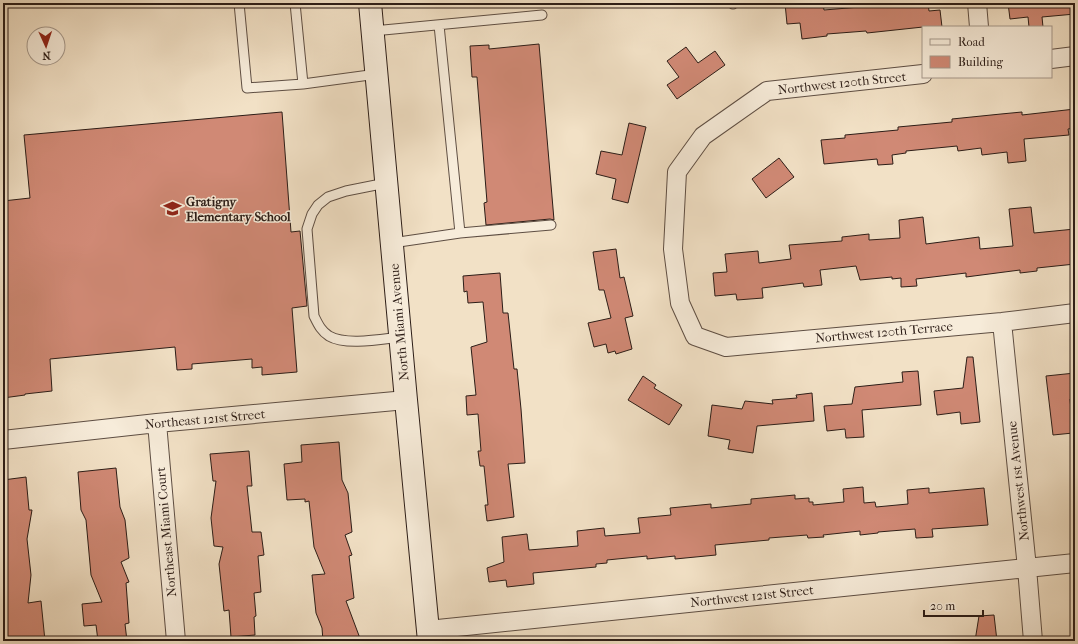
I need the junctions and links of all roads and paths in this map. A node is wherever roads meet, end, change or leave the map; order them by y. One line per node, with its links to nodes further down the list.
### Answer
1 (239, 3): 13 (lane)
2 (295, 3): 13 (lane)
3 (370, 3): 8 (street, North Miami Avenue)
4 (977, 3): 7 (street)
5 (542, 16): 6 (lane)
6 (439, 25): 8 (lane); 16 (lane)
7 (979, 26)
8 (373, 31): 11 (street, North Miami Avenue)
9 (1075, 56): 10 (street)
10 (1052, 59)
11 (377, 74): 13 (lane); 14 (street, North Miami Avenue)
12 (922, 74): 20 (street, Northwest 120th Street)
13 (303, 84)
14 (386, 183): 17 (street, North Miami Avenue); 21 (lane)
15 (551, 225): 16 (lane)
16 (460, 233): 17 (lane)
17 (392, 243): 21 (street, North Miami Avenue)
18 (1075, 313): 19 (street, Northwest 120th Terrace)
19 (1002, 322): 20 (street, Northwest 120th Terrace); 26 (street, Northwest 1st Avenue)
20 (694, 336)
21 (401, 337): 22 (street, North Miami Avenue)
22 (406, 400): 23 (street, Northeast 121st Street); 27 (street, North Miami Avenue)
23 (157, 423): 24 (street, Northeast 121st Street); 28 (street, Northeast Miami Court)
24 (3, 440)
25 (1075, 563): 26 (street, Northwest 121st Street)
26 (1027, 568): 27 (street, Northwest 121st Street); 29 (street, Northwest 1st Avenue)
27 (429, 636)
28 (176, 641)
29 (1033, 641)

